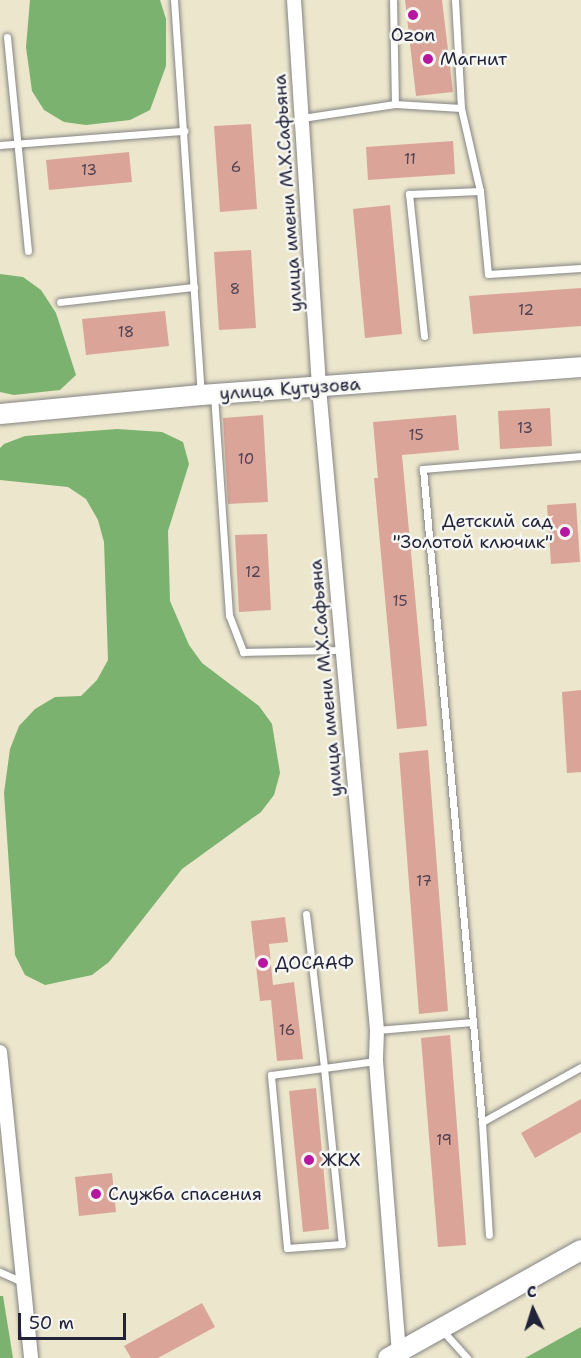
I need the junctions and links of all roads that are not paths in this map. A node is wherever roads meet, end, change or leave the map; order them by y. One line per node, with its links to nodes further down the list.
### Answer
1 (174, 0): 9 (lane)
2 (294, 0): 8 (street, улица имени М.Х.Сафьяна)
3 (393, 0): 6 (lane)
4 (456, 0): 7 (lane)
5 (7, 37): 10 (lane)
6 (395, 104): 7 (lane); 8 (lane)
7 (461, 108): 12 (lane)
8 (302, 118): 19 (street, улица имени М.Х.Сафьяна)
9 (184, 131): 10 (lane); 15 (lane)
10 (17, 144): 11 (lane); 13 (lane)
11 (0, 145)
12 (480, 191): 14 (lane); 17 (lane)
13 (27, 250)
14 (581, 268)
15 (194, 287): 16 (lane); 20 (lane)
16 (60, 302)
17 (424, 336)
18 (581, 367): 19 (street, улица Кутузова)
19 (319, 388): 20 (street, улица Кутузова); 23 (street, улица имени М.Х.Сафьяна)
20 (207, 395): 21 (street, улица Кутузова); 23 (lane)
21 (0, 414)
22 (581, 456): 25 (lane)
23 (341, 650): 26 (street, улица имени М.Х.Сафьяна)
24 (306, 914): 30 (lane)
25 (473, 1023): 26 (lane); 31 (lane)
26 (377, 1030): 28 (street, улица имени М.Х.Сафьяна)
27 (0, 1052): 35 (street)
28 (376, 1061): 30 (lane); 37 (street, улица имени М.Х.Сафьяна)
29 (581, 1067): 31 (lane)
30 (324, 1068): 30 (lane)
31 (482, 1122): 32 (lane)
32 (489, 1235)
33 (581, 1250): 36 (street)
34 (0, 1272): 35 (lane)
35 (25, 1284): 38 (street)
36 (442, 1330): 37 (street); 39 (lane)
37 (394, 1355)
38 (31, 1358)
39 (467, 1358)

